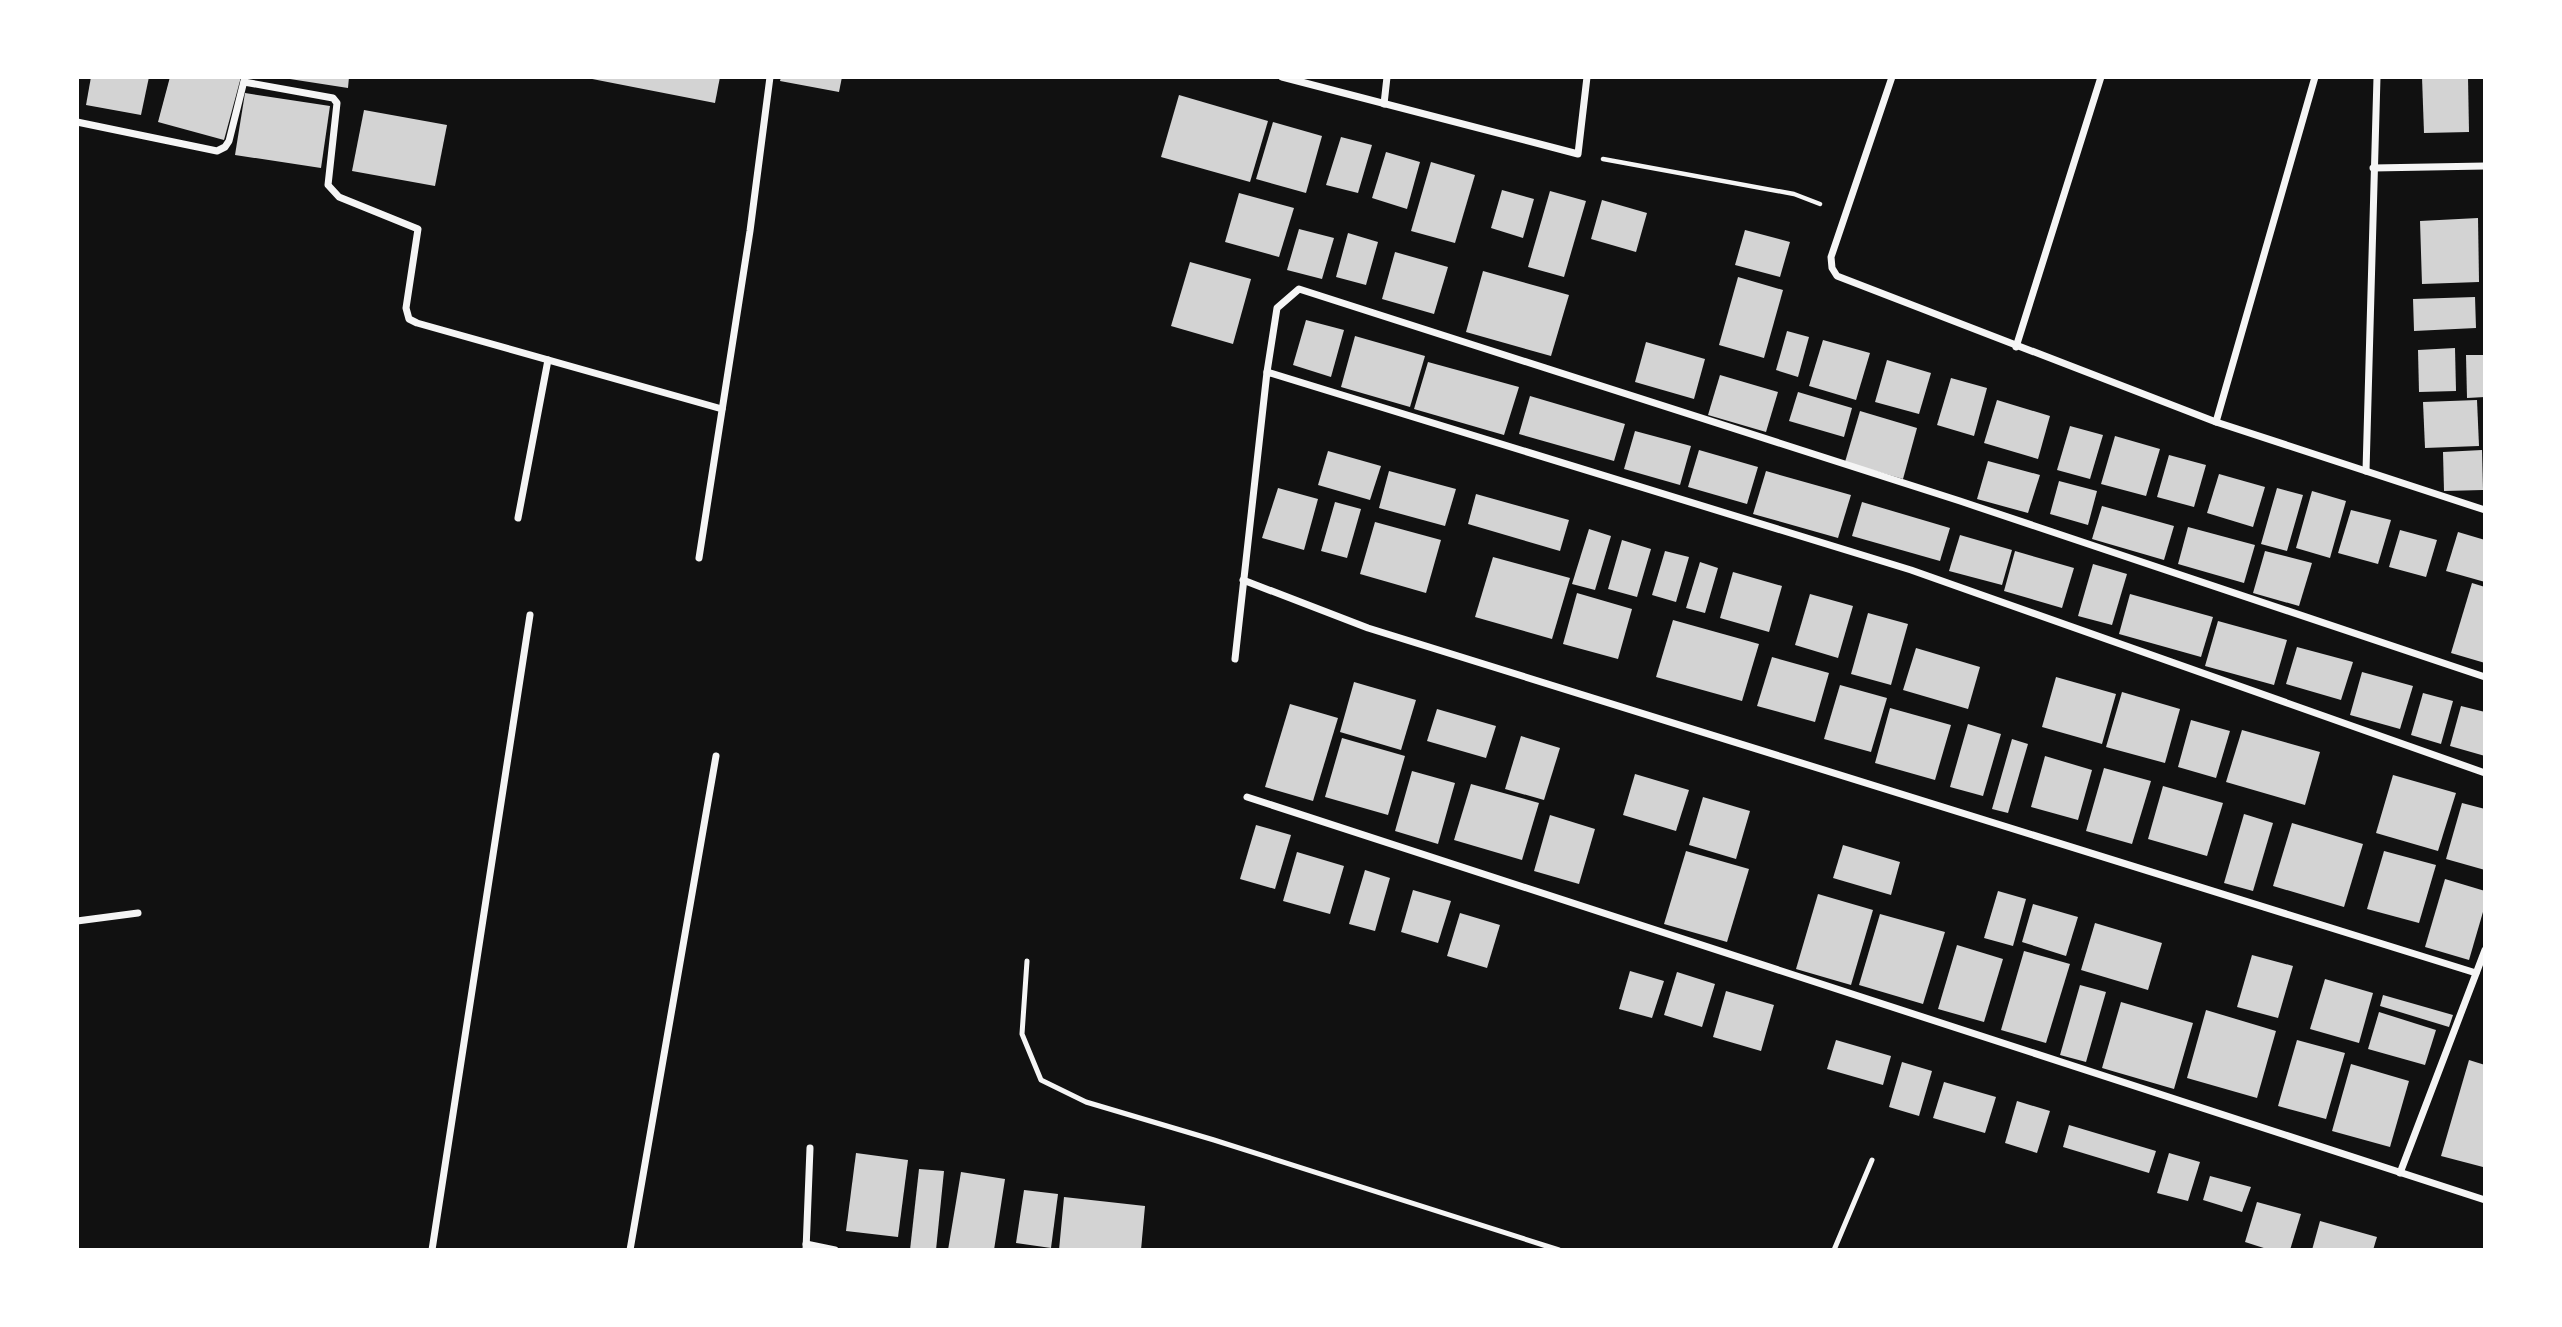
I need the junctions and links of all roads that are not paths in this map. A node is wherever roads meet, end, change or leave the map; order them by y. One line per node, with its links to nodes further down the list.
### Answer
1 (770, 77): 17 (street)
2 (1282, 77): 10 (street)
3 (1387, 77): 10 (street)
4 (1587, 77): 10 (street)
5 (1892, 77): 14 (street)
6 (2101, 77): 14 (street)
7 (2315, 77): 18 (street)
8 (2377, 77): 13 (street)
9 (244, 80): 11 (street); 15 (street)
10 (1384, 104)
11 (77, 122)
12 (2485, 166): 13 (street)
13 (2373, 168): 19 (street)
14 (2016, 347): 18 (street)
15 (548, 360): 17 (street); 21 (street)
16 (1267, 372): 23 (street); 26 (street); 28 (street)
17 (722, 409): 22 (street)
18 (2216, 422): 19 (street)
19 (2366, 471): 20 (street)
20 (2485, 510)
21 (518, 517)
22 (699, 558)
23 (1243, 580): 25 (street); 34 (street)
24 (530, 615): 40 (street)
25 (1235, 659)
26 (2485, 677)
27 (716, 756): 41 (street)
28 (2485, 773)
29 (1247, 797): 37 (street)
30 (138, 913): 31 (street)
31 (77, 921)
32 (2485, 950): 34 (street)
33 (1027, 961): 43 (lane)
34 (2476, 973): 37 (street)
35 (810, 1148): 39 (street)
36 (1872, 1160): 44 (lane)
37 (2400, 1172): 38 (street)
38 (2485, 1200)
39 (806, 1247): 42 (street)
40 (432, 1250)
41 (630, 1250)
42 (835, 1250)
43 (1559, 1250)
44 (1834, 1250)

